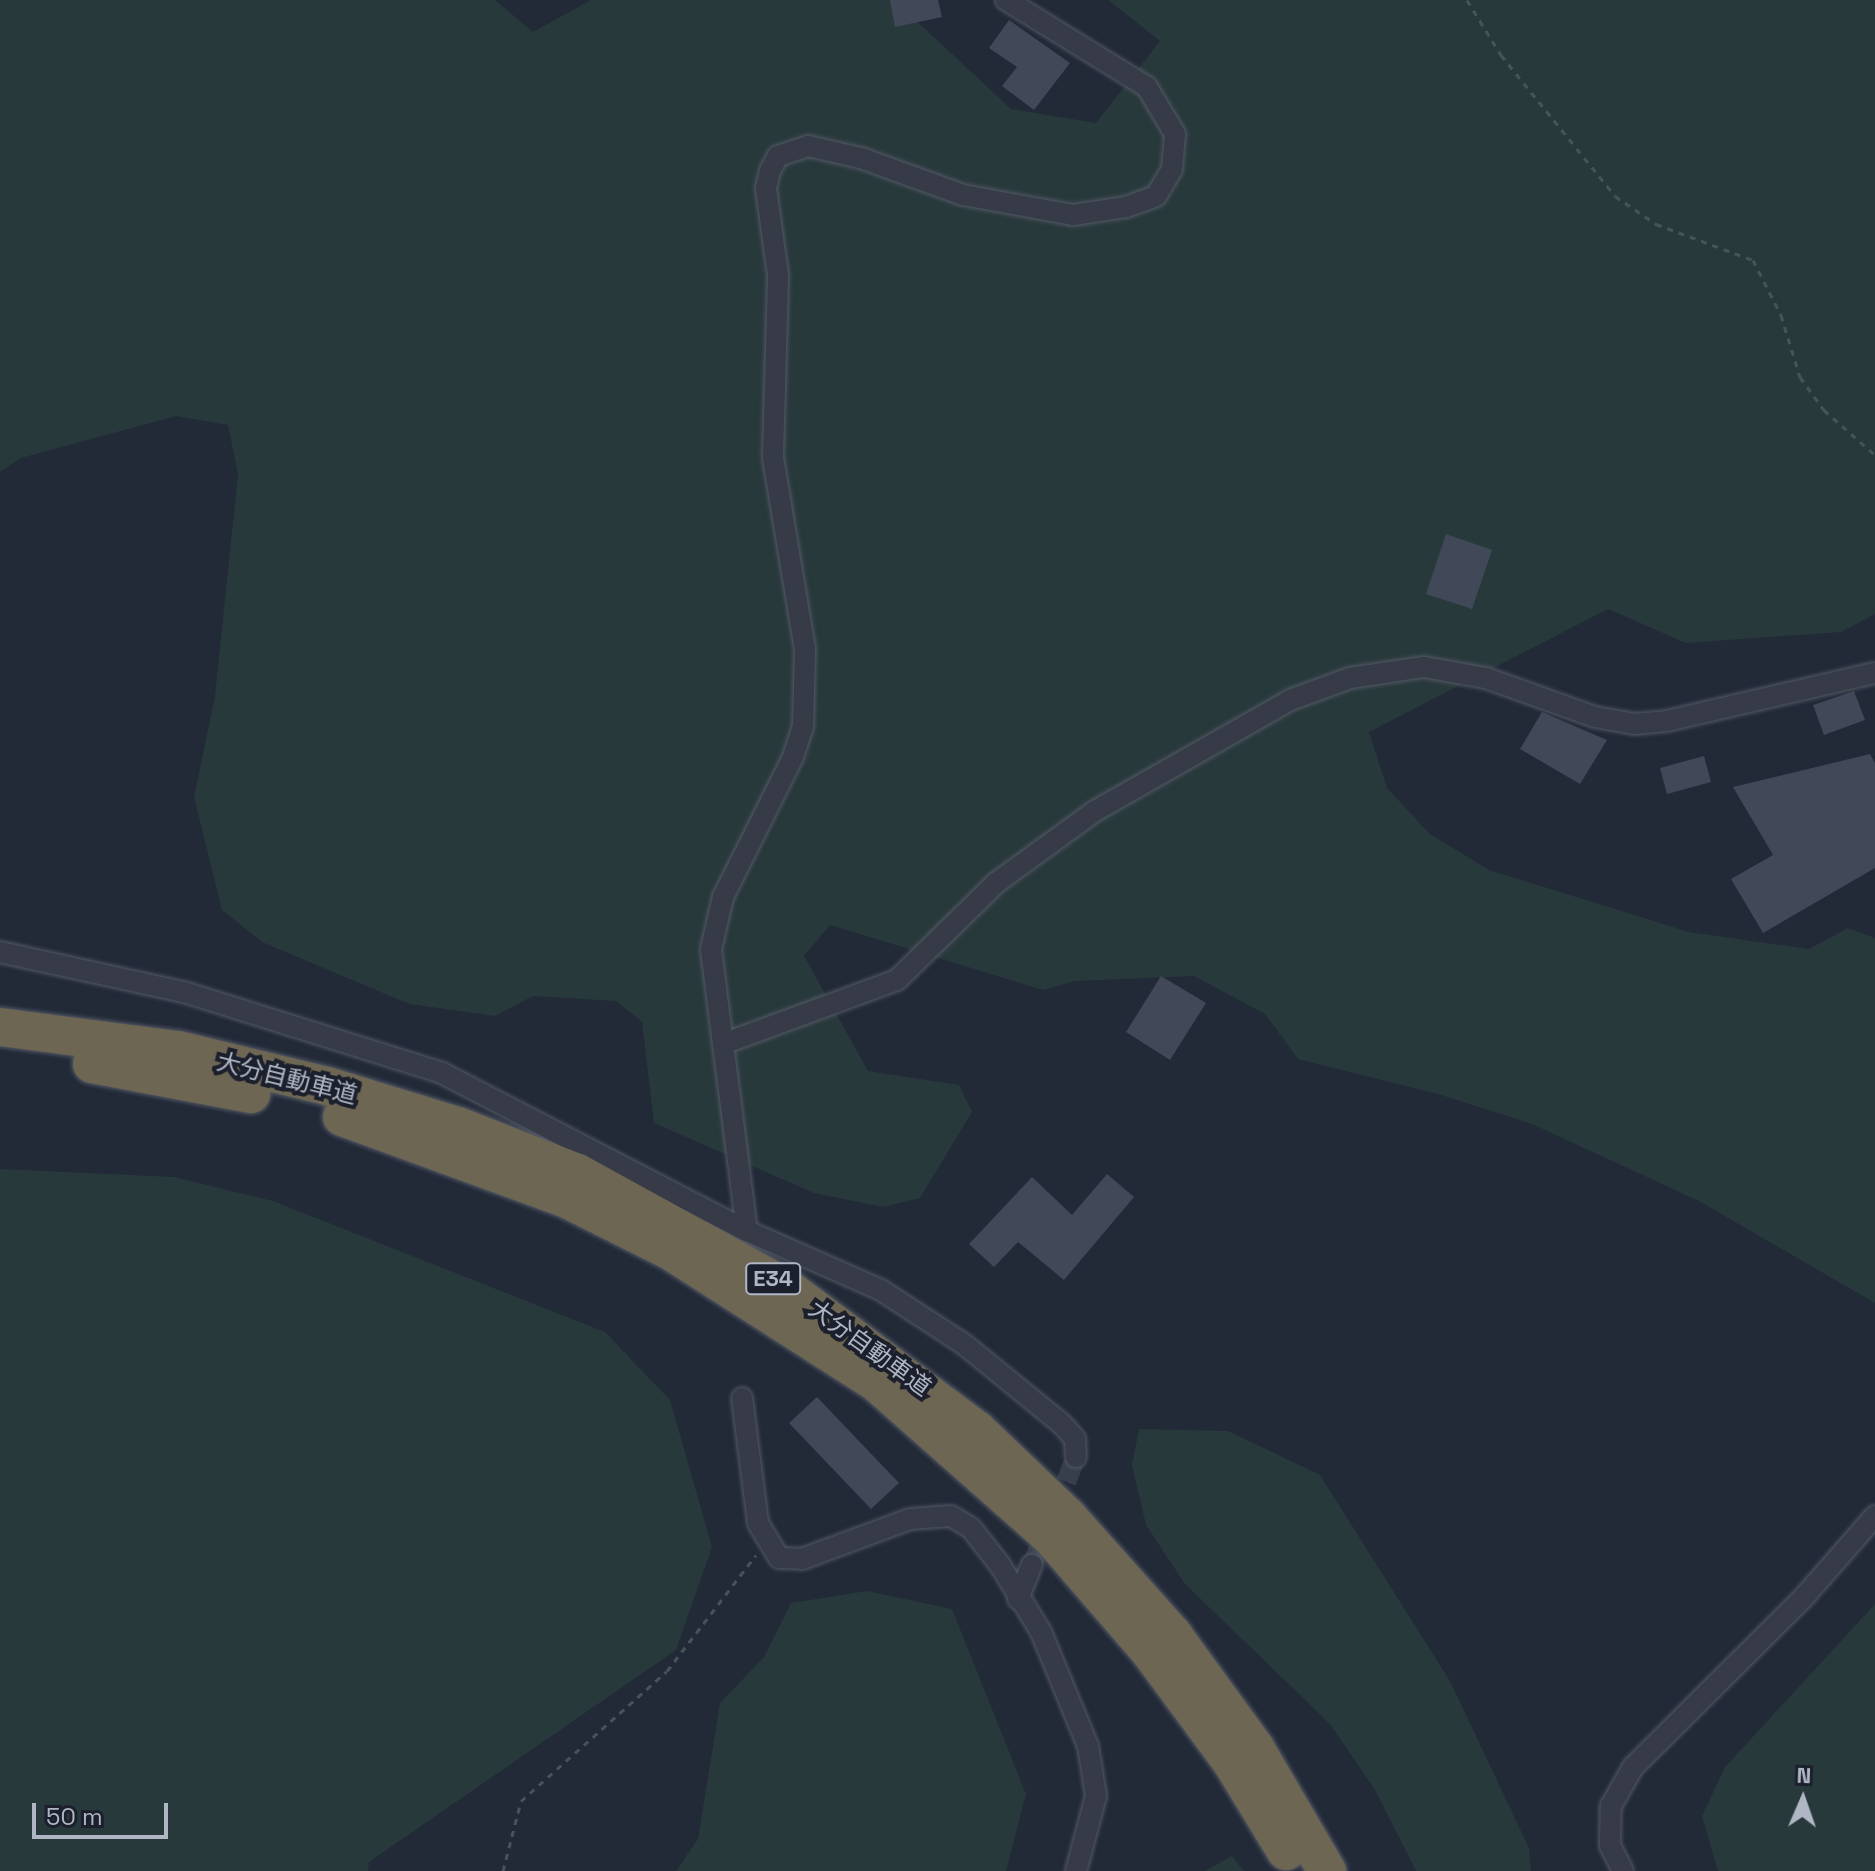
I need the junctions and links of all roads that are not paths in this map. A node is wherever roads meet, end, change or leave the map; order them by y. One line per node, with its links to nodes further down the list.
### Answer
1 (1006, 0): 5 (street)
2 (1875, 673): 5 (street)
3 (0, 952): 7 (street)
4 (0, 1027): 15 (highway, 大分自動車道 / E34)
5 (723, 1044): 7 (street)
6 (0, 1054): 14 (highway, 大分自動車道 / E34)
7 (747, 1231): 9 (street)
8 (742, 1398): 12 (street)
9 (1076, 1457)
10 (1875, 1516): 16 (street)
11 (1032, 1565): 12 (street)
12 (1018, 1599): 13 (street)
13 (1076, 1871)
14 (1297, 1871)
15 (1327, 1871)
16 (1623, 1871)

